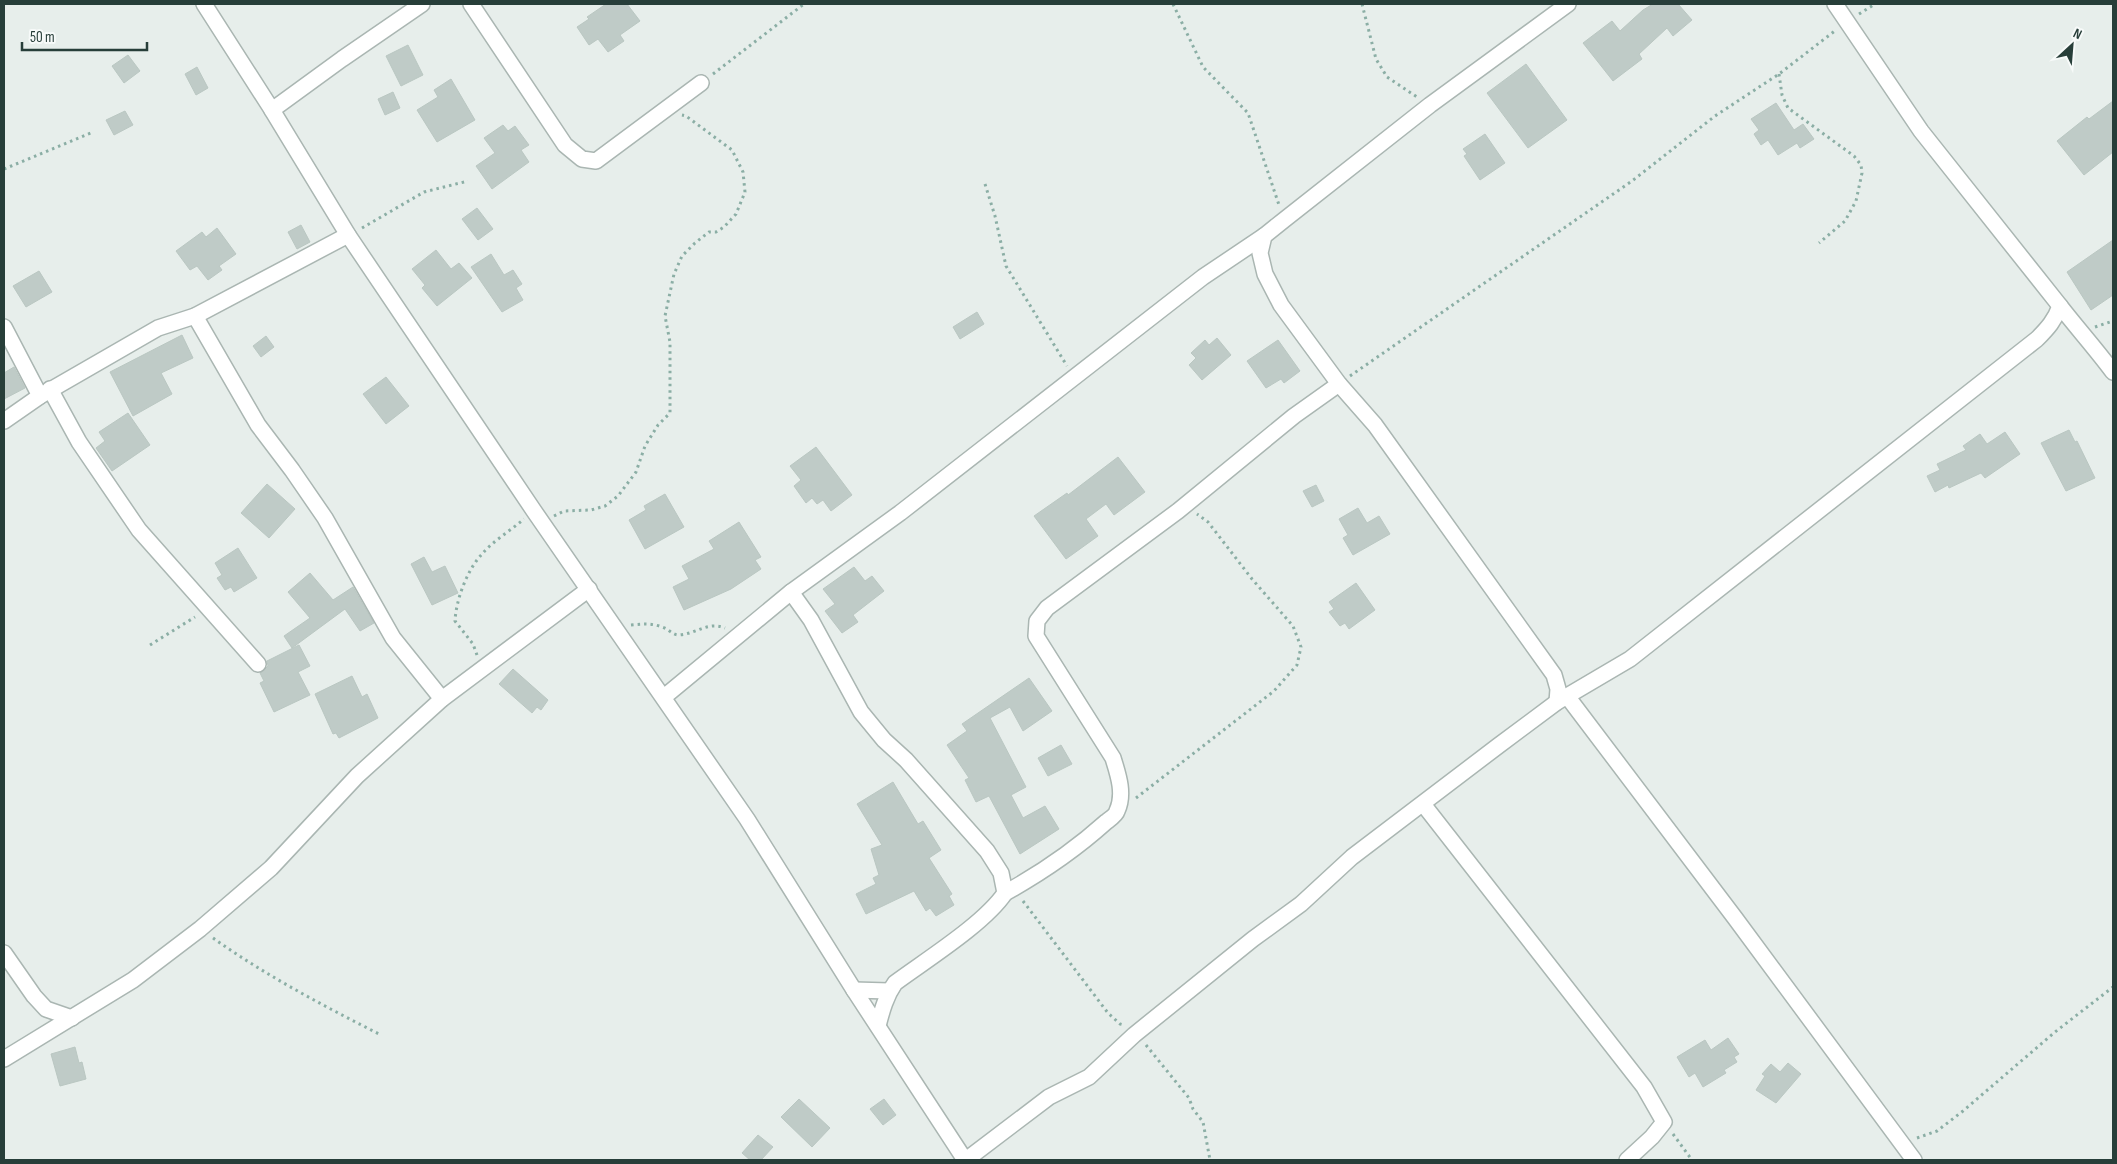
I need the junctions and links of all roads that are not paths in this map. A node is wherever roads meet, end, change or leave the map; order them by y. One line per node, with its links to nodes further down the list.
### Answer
1 (204, 4): 7 (street)
2 (422, 4): 7 (street)
3 (471, 4): 6 (street)
4 (1568, 4): 9 (street)
5 (1835, 4): 10 (street)
6 (701, 84)
7 (272, 110): 8 (street)
8 (348, 235): 11 (street); 19 (street)
9 (1264, 236): 16 (street); 20 (street)
10 (2060, 306): 12 (street); 13 (street)
11 (195, 316): 17 (street); 23 (street)
12 (2072, 324): 13 (street); 15 (street)
13 (2050, 326): 24 (street)
14 (4, 327): 17 (street)
15 (2113, 372)
16 (1339, 384): 24 (street); 26 (street)
17 (45, 392): 18 (street); 21 (street)
18 (4, 421)
19 (589, 589): 22 (street); 23 (street)
20 (791, 592): 22 (street); 26 (street)
21 (258, 664)
22 (664, 697): 28 (street)
23 (442, 699): 31 (street)
24 (1562, 699): 25 (street); 37 (street)
25 (1423, 804): 35 (street); 36 (street)
26 (1010, 890): 29 (street)
27 (4, 953): 30 (street)
28 (854, 990): 29 (street); 32 (street)
29 (889, 991): 32 (street)
30 (46, 1009): 31 (street); 33 (street)
31 (72, 1018): 33 (street)
32 (878, 1026): 35 (street)
33 (53, 1029): 34 (street)
34 (4, 1059)
35 (965, 1160)
36 (1627, 1160)
37 (1914, 1160)

